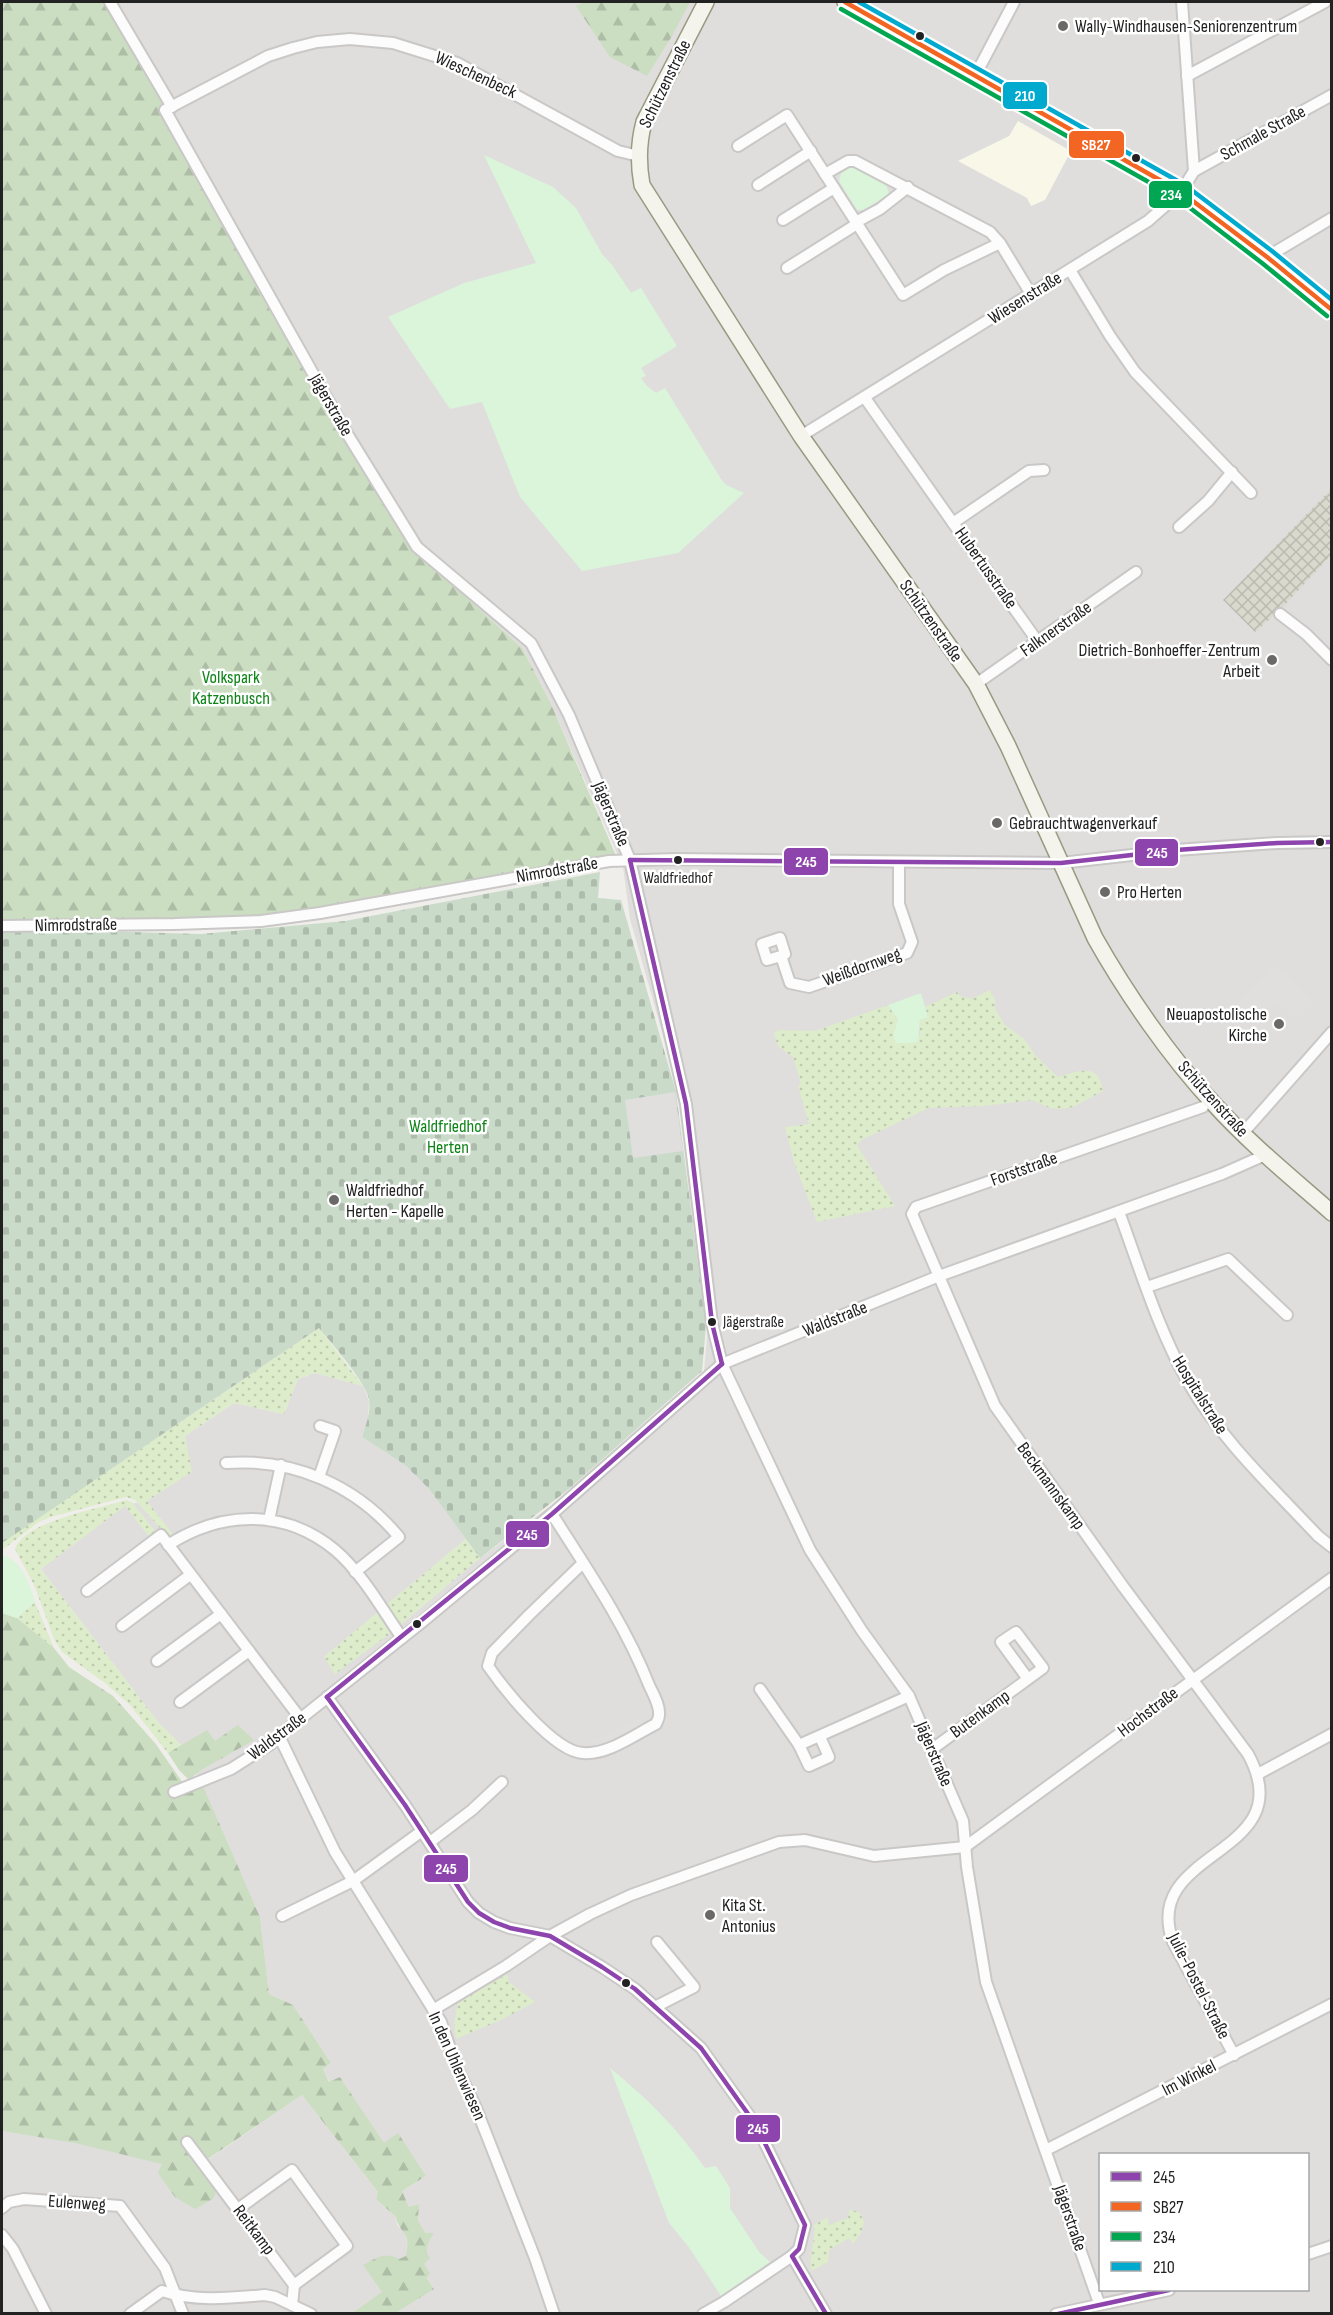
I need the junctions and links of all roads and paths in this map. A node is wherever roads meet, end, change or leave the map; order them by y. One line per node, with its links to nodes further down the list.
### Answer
1 (110, 2): 10 (street, Jägerstraße)
2 (706, 2): 13 (main road, Schützenstraße)
3 (847, 2): 7 (main road)
4 (1014, 2): 7 (street)
5 (1182, 2): 8 (street)
6 (1325, 2): 8 (street)
7 (976, 74): 19 (main road)
8 (1187, 76): 14 (street)
9 (1332, 95): 14 (street, Schmale Straße)
10 (172, 107): 13 (street, Wieschenbeck); 42 (street, Jägerstraße)
11 (738, 146): 12 (street)
12 (811, 151): 15 (street); 16 (street)
13 (639, 156): 30 (main road, Schützenstraße)
14 (1194, 171): 19 (street, Wiesenstraße)
15 (825, 174): 17 (street); 18 (street)
16 (758, 185)
17 (834, 188): 21 (street); 22 (street)
18 (908, 188): 22 (street); 23 (street)
19 (1181, 192): 24 (main road); 26 (street, Wiesenstraße)
20 (1332, 218): 24 (street)
21 (783, 220)
22 (857, 223): 23 (street); 25 (street)
23 (999, 243): 27 (street)
24 (1267, 256): 28 (main road)
25 (787, 268)
26 (1070, 270): 27 (street, Wiesenstraße); 32 (street)
27 (1031, 294): 29 (street, Wiesenstraße)
28 (1332, 310)
29 (865, 398): 30 (street, Wiesenstraße); 34 (street)
30 (801, 436): 40 (main road, Schützenstraße)
31 (1044, 470): 34 (street, Hubertusstraße)
32 (1232, 472): 33 (street); 35 (street)
33 (1251, 493)
34 (953, 524): 38 (street, Hubertusstraße)
35 (1179, 527)
36 (1136, 572): 38 (street, Falknerstraße)
37 (1280, 614): 39 (street)
38 (1038, 642): 40 (street, Falknerstraße)
39 (1332, 660)
40 (976, 684): 44 (main road, Schützenstraße)
41 (1332, 842): 44 (street, Nimrodstraße)
42 (630, 860): 43 (street, Nimrodstraße); 45 (street, Nimrodstraße); 56 (street, Jägerstraße)
43 (899, 862): 44 (street, Nimrodstraße); 46 (street, Weißdornweg)
44 (1061, 863): 49 (main road, Schützenstraße)
45 (2, 926)
46 (781, 956)
47 (1332, 1032): 49 (street)
48 (1203, 1107): 53 (street, Forststraße)
49 (1243, 1134): 50 (main road, Schützenstraße)
50 (1265, 1155): 51 (street, Waldstraße); 52 (main road, Schützenstraße)
51 (1119, 1212): 53 (street, Waldstraße); 54 (street, Hospitalstraße)
52 (1332, 1213)
53 (939, 1276): 56 (street, Waldstraße); 76 (street, Beckmannskamp)
54 (1147, 1287): 55 (street); 64 (street, Hospitalstraße)
55 (1287, 1315)
56 (722, 1364): 61 (street, Waldstraße); 78 (street, Jägerstraße)
57 (320, 1426): 60 (street)
58 (226, 1463): 59 (street)
59 (280, 1465): 60 (street); 62 (street)
60 (319, 1477): 66 (street)
61 (552, 1514): 65 (street); 72 (street, Waldstraße)
62 (269, 1520): 63 (street); 66 (street)
63 (168, 1545): 67 (street); 69 (street)
64 (1332, 1547)
65 (583, 1563): 65 (street)
66 (355, 1572): 72 (street)
67 (190, 1575): 70 (street); 71 (street)
68 (1332, 1578): 76 (street, Hochstraße)
69 (87, 1591)
70 (221, 1614): 73 (street); 74 (street)
71 (122, 1626)
72 (402, 1638): 79 (street, Waldstraße)
73 (249, 1651): 80 (street); 81 (street)
74 (157, 1661)
75 (1028, 1679): 86 (street, Butenkamp)
76 (1193, 1679): 87 (street, Julie-Postel-Straße); 92 (street, Hochstraße)
77 (760, 1689): 85 (street)
78 (909, 1696): 83 (street); 86 (street, Jägerstraße)
79 (327, 1697): 81 (street, Waldstraße); 90 (street)
80 (180, 1702)
81 (300, 1718): 84 (street, Waldstraße)
82 (1332, 1734): 87 (street)
83 (820, 1737): 85 (street); 85 (street)
84 (280, 1738): 89 (street, Waldstraße); 93 (street, In den Uhlenwiesen)
85 (799, 1745)
86 (931, 1750): 92 (street, Jägerstraße)
87 (1258, 1774): 100 (street, Julie-Postel-Straße)
88 (502, 1782): 91 (street)
89 (174, 1792)
90 (422, 1831): 91 (street); 93 (street)
91 (430, 1842): 95 (street)
92 (965, 1847): 95 (street); 102 (street, Jägerstraße)
93 (353, 1881): 94 (street); 99 (street, In den Uhlenwiesen)
94 (282, 1916)
95 (550, 1936): 98 (street); 99 (street)
96 (657, 1942): 98 (street)
97 (1332, 2004): 100 (street, Im Winkel)
98 (655, 2007): 108 (street)
99 (433, 2010): 118 (street, In den Uhlenwiesen)
100 (1234, 2055): 102 (street, Im Winkel)
101 (187, 2142): 104 (street, Reitkamp)
102 (1047, 2150): 112 (street, Jägerstraße)
103 (2, 2208): 111 (street, Eulenweg)
104 (238, 2209): 109 (street, Reitkamp); 109 (street)
105 (2, 2235): 114 (street)
106 (1332, 2246): 107 (street)
107 (1309, 2254)
108 (792, 2256): 119 (street); 120 (street)
109 (294, 2285): 113 (street)
110 (1159, 2291): 112 (street)
111 (176, 2296): 113 (street); 115 (street); 116 (street, Eulenweg)
112 (1099, 2303): 121 (street)
113 (292, 2305): 117 (street)
114 (46, 2313)
115 (130, 2313)
116 (183, 2313)
117 (311, 2313)
118 (554, 2313)
119 (703, 2313)
120 (826, 2313)
121 (1056, 2313)

